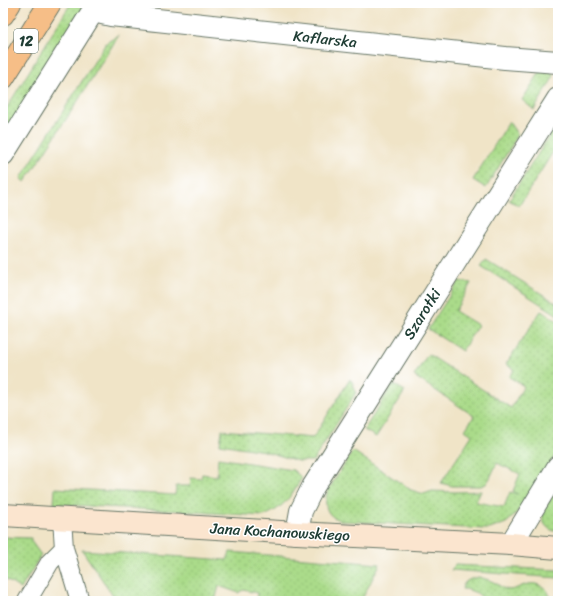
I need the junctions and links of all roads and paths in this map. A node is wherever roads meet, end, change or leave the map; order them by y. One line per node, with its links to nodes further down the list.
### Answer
1 (10, 3): 4 (highway, 12)
2 (50, 3): 6 (highway, 12)
3 (96, 7): 5 (street, Kaflarska); 8 (street)
4 (3, 14)
5 (558, 62)
6 (3, 78)
7 (558, 99): 12 (street, Szarotki)
8 (3, 154)
9 (558, 467): 13 (street)
10 (3, 515): 11 (street, Jana Kochanowskiego)
11 (62, 519): 12 (street, Jana Kochanowskiego); 14 (lane)
12 (297, 533): 13 (street, Jana Kochanowskiego)
13 (511, 544): 15 (street, Jana Kochanowskiego)
14 (64, 548): 16 (lane); 17 (lane)
15 (558, 548)
16 (27, 601)
17 (80, 601)

